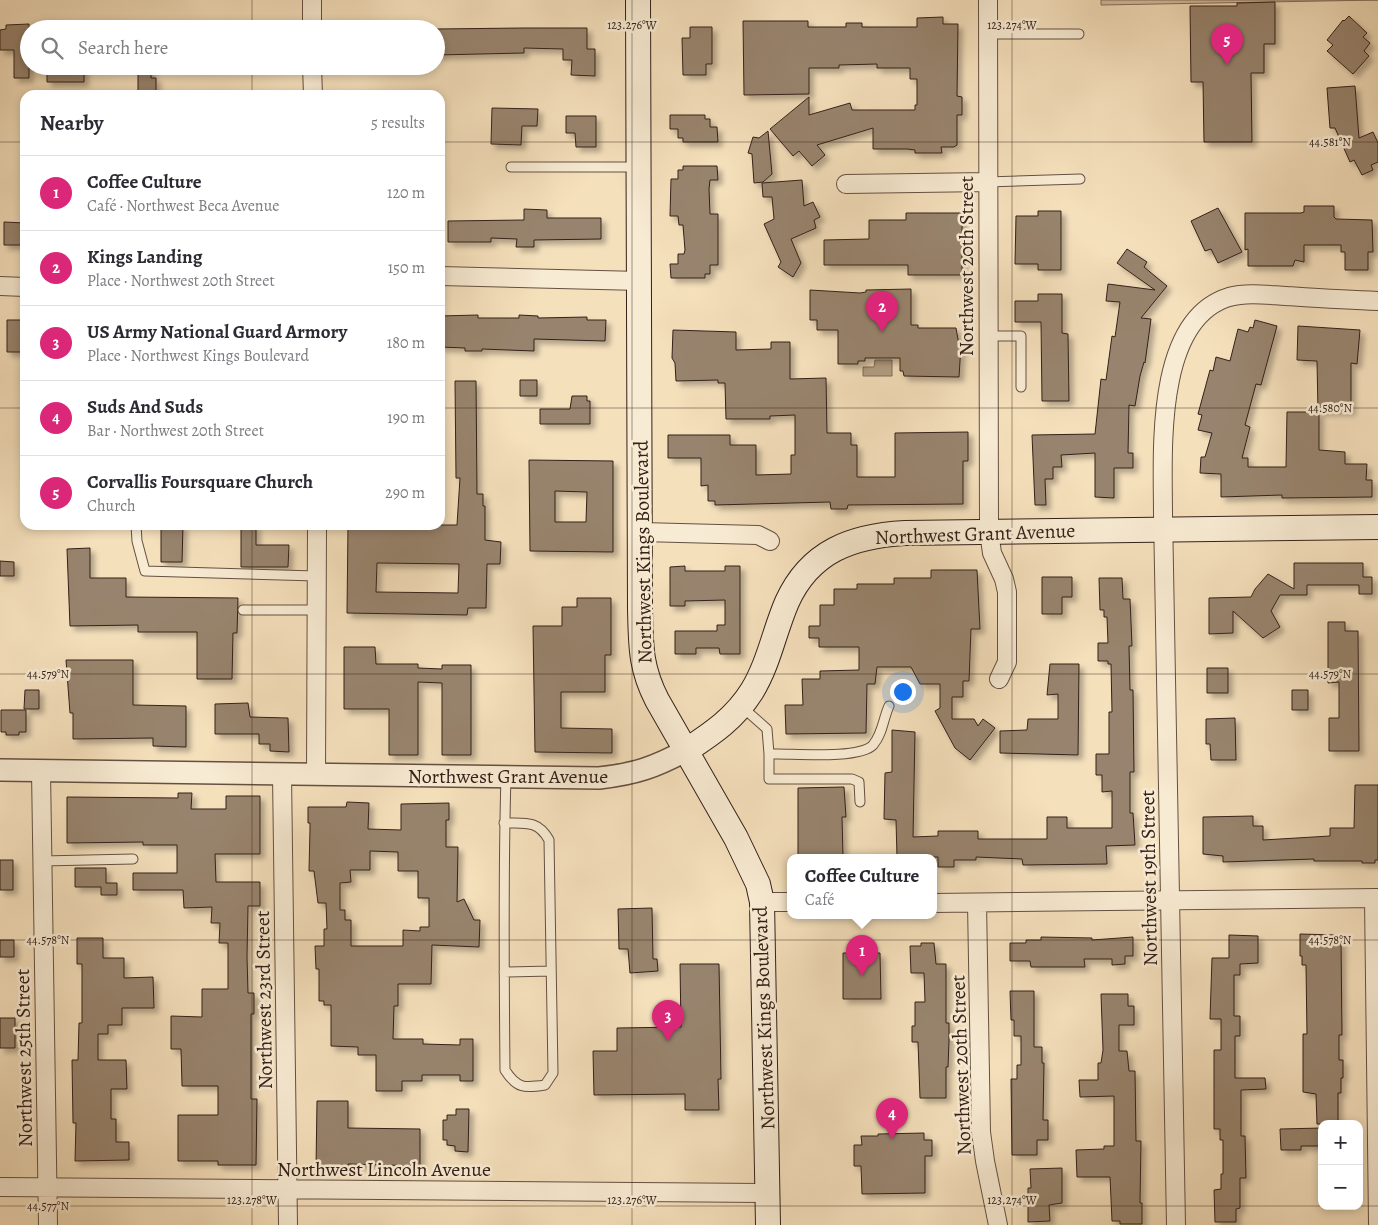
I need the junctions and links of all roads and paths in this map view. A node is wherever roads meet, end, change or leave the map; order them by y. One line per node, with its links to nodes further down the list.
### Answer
1 (312, 0): 4 (street)
2 (638, 0): 10 (main road, Northwest Kings Boulevard)
3 (988, 0): 5 (street, Northwest 20th Street)
4 (312, 20)
5 (988, 34): 6 (lane); 12 (street, Northwest 20th Street)
6 (1079, 34)
7 (312, 75): 8 (street)
8 (313, 90)
9 (511, 167): 10 (lane)
10 (639, 167): 15 (main road, Northwest Kings Boulevard)
11 (1080, 179): 12 (lane)
12 (987, 182): 13 (street); 19 (street, Northwest 20th Street)
13 (846, 184)
14 (445, 276): 15 (street)
15 (640, 281): 25 (main road, Northwest Kings Boulevard)
16 (0, 286): 17 (street)
17 (20, 287)
18 (1378, 301): 24 (street, Northwest 19th Street)
19 (988, 336): 20 (lane); 26 (street, Northwest 20th Street)
20 (1021, 387)
21 (1378, 527): 24 (main road, Northwest Grant Avenue)
22 (136, 530): 28 (lane)
23 (317, 530): 28 (street)
24 (1163, 530): 26 (main road, Northwest Grant Avenue); 46 (street, Northwest 19th Street)
25 (641, 532): 27 (street); 34 (main road, Northwest Kings Boulevard)
26 (989, 532): 31 (street, Northwest 20th Street); 32 (main road, Northwest Grant Avenue)
27 (770, 541)
28 (316, 576): 30 (street)
29 (243, 610): 30 (lane)
30 (316, 610): 39 (street)
31 (999, 679)
32 (741, 706): 34 (main road, Northwest Grant Avenue); 35 (lane)
33 (889, 706): 35 (lane)
34 (687, 750): 40 (street, Northwest Grant Avenue); 47 (main road, Northwest Kings Boulevard)
35 (769, 754): 41 (lane)
36 (0, 770): 37 (street, Northwest Grant Avenue)
37 (41, 770): 38 (street, Northwest Grant Avenue); 44 (street, Northwest 25th Street)
38 (282, 774): 39 (street, Northwest Grant Avenue); 55 (street, Northwest 23rd Street)
39 (316, 775): 40 (street, Northwest Grant Avenue)
40 (506, 777): 42 (lane)
41 (860, 802)
42 (504, 823): 51 (lane); 52 (lane)
43 (132, 859): 44 (lane)
44 (42, 861): 54 (street, Northwest 25th Street)
45 (1376, 898): 46 (street); 57 (street)
46 (1170, 901): 50 (street); 62 (street, Northwest 19th Street)
47 (762, 902): 48 (street); 56 (main road, Northwest Kings Boulevard)
48 (787, 902)
49 (937, 903): 50 (street)
50 (978, 903): 61 (street, Northwest 20th Street)
51 (551, 971): 52 (lane); 52 (lane)
52 (504, 972)
53 (0, 1187): 54 (street, Northwest Lincoln Avenue)
54 (48, 1187): 55 (street, Northwest Lincoln Avenue); 58 (street, Northwest 25th Street)
55 (288, 1190): 56 (street, Northwest Lincoln Avenue); 59 (street, Northwest 23rd Street)
56 (768, 1193): 60 (main road, Northwest Kings Boulevard)
57 (1378, 1223)
58 (48, 1225)
59 (288, 1225)
60 (768, 1225)
61 (998, 1225)
62 (1176, 1225)

